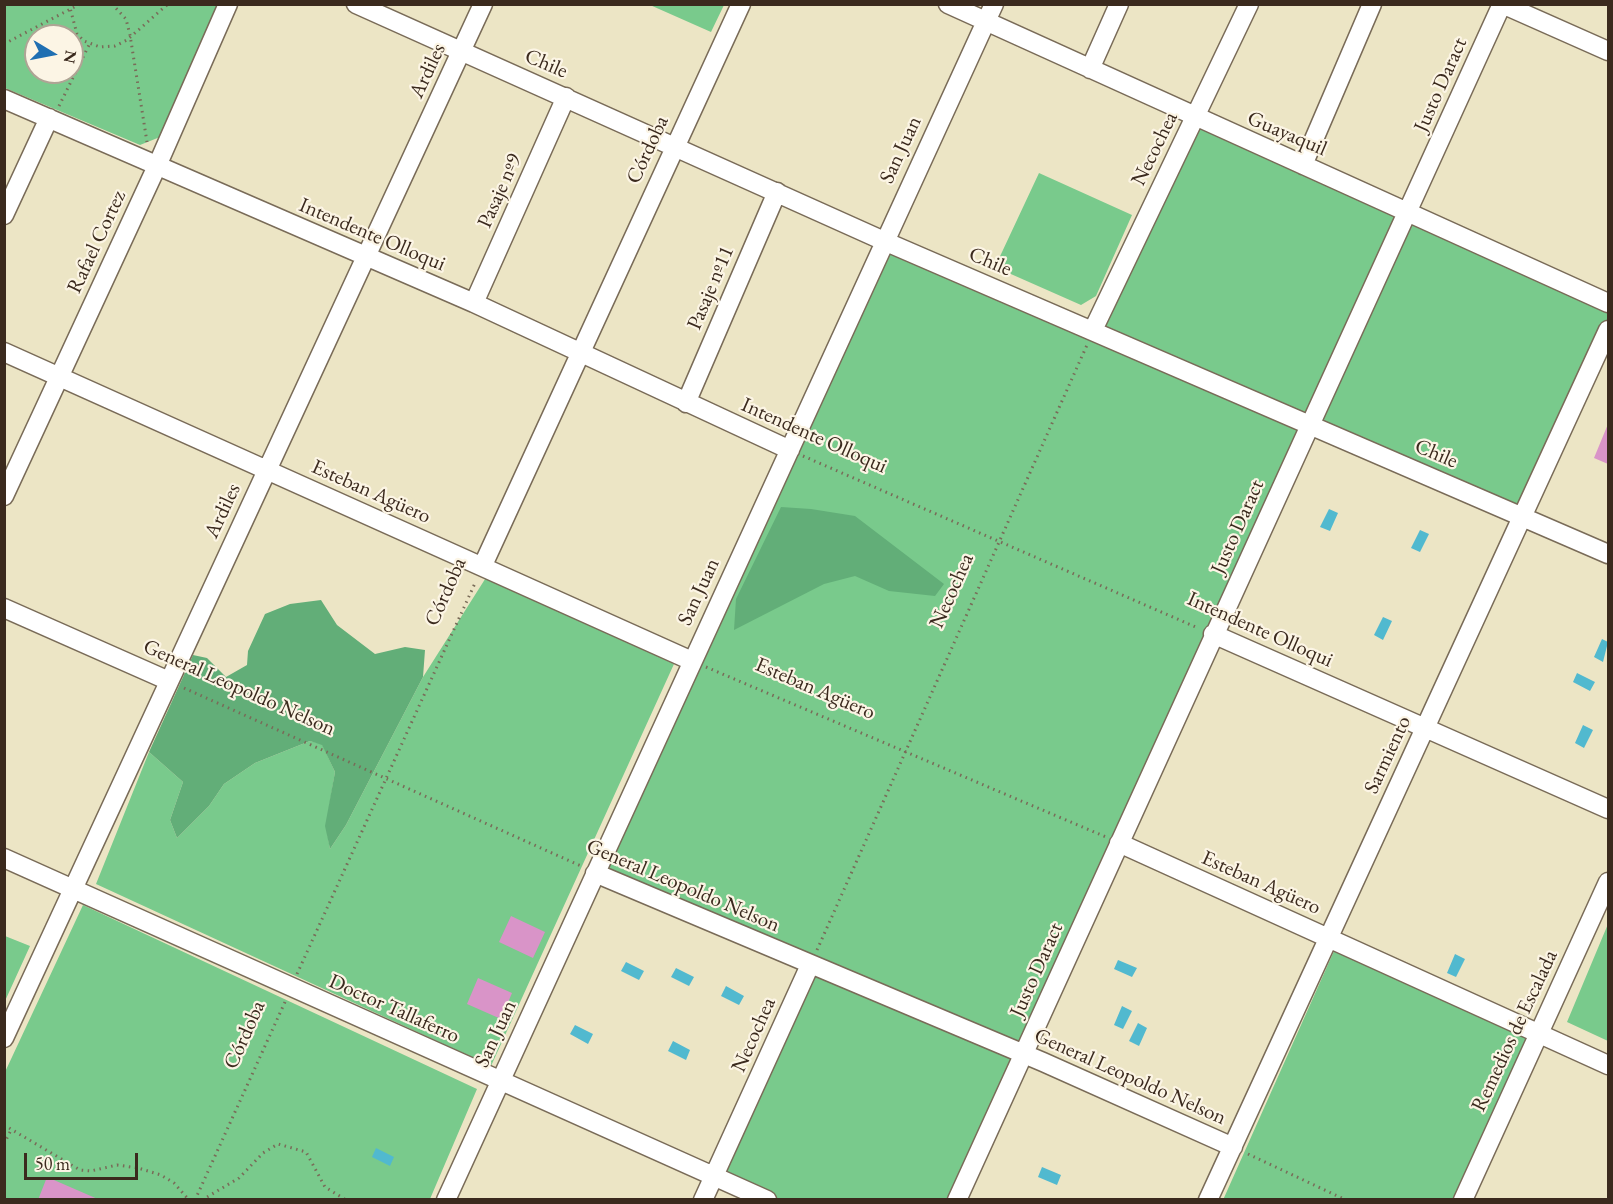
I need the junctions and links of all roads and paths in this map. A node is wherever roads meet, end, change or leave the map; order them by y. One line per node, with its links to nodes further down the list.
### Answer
1 (69, 4): 15 (path)
2 (80, 4): 16 (path)
3 (112, 4): 24 (path)
4 (168, 4): 15 (path)
5 (228, 4): 27 (street, Rafael Cortez)
6 (356, 4): 18 (street, Chile)
7 (483, 4): 18 (street, Ardiles)
8 (741, 4): 25 (street, Córdoba)
9 (948, 4): 14 (street, Guayaquil)
10 (1119, 4): 19 (street)
11 (1249, 4): 23 (street, Necochea)
12 (1372, 4): 26 (street)
13 (1502, 4): 17 (street); 29 (street, Justo Daract)
14 (991, 13): 19 (street, Guayaquil); 31 (street, San Juan)
15 (90, 43): 22 (path)
16 (4, 44)
17 (1608, 51)
18 (461, 52): 20 (street, Chile); 32 (street, Ardiles)
19 (1090, 69): 23 (street, Guayaquil)
20 (566, 97): 25 (street, Chile); 33 (street, Pasaje nº9)
21 (4, 99): 22 (street, Intendente Olloqui)
22 (53, 114): 27 (street, Intendente Olloqui); 30 (street)
23 (1195, 118): 26 (street, Guayaquil); 35 (street, Necochea)
24 (147, 142)
25 (674, 146): 28 (street, Chile); 38 (street, Córdoba)
26 (1303, 165): 29 (street, Guayaquil)
27 (157, 166): 32 (street, Intendente Olloqui); 39 (street, Rafael Cortez)
28 (777, 192): 31 (street, Chile); 40 (street, Pasaje nº11)
29 (1408, 213): 34 (street, Guayaquil); 41 (street, Justo Daract)
30 (4, 215)
31 (884, 241): 35 (street, Chile); 42 (street, San Juan)
32 (366, 258): 33 (street, Intendente Olloqui); 43 (street, Ardiles)
33 (474, 303): 38 (street, Intendente Olloqui)
34 (1608, 303)
35 (1093, 330): 41 (street, Chile); 46 (path, Necochea)
36 (1608, 330): 45 (street, Sarmiento)
37 (4, 352): 39 (street, Esteban Agüero)
38 (580, 352): 40 (street, Intendente Olloqui); 48 (street, Córdoba)
39 (60, 377): 43 (street, Esteban Agüero); 44 (street, Rafael Cortez)
40 (686, 403): 42 (street, Intendente Olloqui)
41 (1309, 423): 45 (street, Chile); 50 (street, Justo Daract)
42 (790, 450): 46 (path, Intendente Olloqui); 51 (street, San Juan)
43 (267, 471): 48 (street, Esteban Agüero); 52 (street, Ardiles)
44 (4, 496)
45 (1523, 515): 47 (street, Chile); 53 (street, Sarmiento)
46 (999, 541): 50 (path, Intendente Olloqui); 54 (path, Necochea)
47 (1608, 554)
48 (483, 565): 51 (street, Esteban Agüero); 55 (path, Córdoba)
49 (4, 608): 52 (street, General Leopoldo Nelson)
50 (1213, 634): 53 (street, Intendente Olloqui); 57 (street, Justo Daract)
51 (692, 661): 54 (path, Esteban Agüero); 59 (street, San Juan)
52 (169, 681): 55 (path, General Leopoldo Nelson); 61 (street, Ardiles)
53 (1425, 728): 56 (street, Intendente Olloqui); 62 (street, Sarmiento)
54 (905, 752): 57 (path, Esteban Agüero); 63 (path, Necochea)
55 (386, 779): 59 (path, General Leopoldo Nelson); 64 (path, Córdoba)
56 (1608, 809)
57 (1119, 843): 62 (street, Esteban Agüero); 67 (street, Justo Daract)
58 (4, 858): 61 (street, Doctor Tallaferro)
59 (595, 873): 63 (street, General Leopoldo Nelson); 69 (street, San Juan)
60 (1608, 882): 65 (street, Remedios de Escalada)
61 (73, 888): 64 (street, Doctor Tallaferro); 66 (street, Ardiles)
62 (1329, 938): 65 (street, Esteban Agüero); 73 (street, Sarmiento)
63 (810, 965): 67 (street, General Leopoldo Nelson); 74 (street, Necochea)
64 (291, 987): 69 (street, Doctor Tallaferro); 76 (path, Córdoba)
65 (1539, 1033): 68 (street, Esteban Agüero); 85 (street, Remedios de Escalada)
66 (4, 1038)
67 (1024, 1055): 73 (street, General Leopoldo Nelson); 82 (street, Justo Daract)
68 (1608, 1065)
69 (499, 1082): 74 (street, Doctor Tallaferro); 79 (street, San Juan)
70 (4, 1125): 71 (path)
71 (11, 1130): 72 (path); 75 (path)
72 (4, 1144)
73 (1233, 1147): 83 (street, Sarmiento); 84 (path, General Leopoldo Nelson)
74 (714, 1176): 80 (street, Necochea); 81 (street, Doctor Tallaferro)
75 (189, 1200)
76 (195, 1200)
77 (202, 1200): 78 (path)
78 (346, 1200)
79 (446, 1200)
80 (703, 1200)
81 (767, 1200)
82 (957, 1200)
83 (1208, 1200)
84 (1346, 1200)
85 (1463, 1200)

